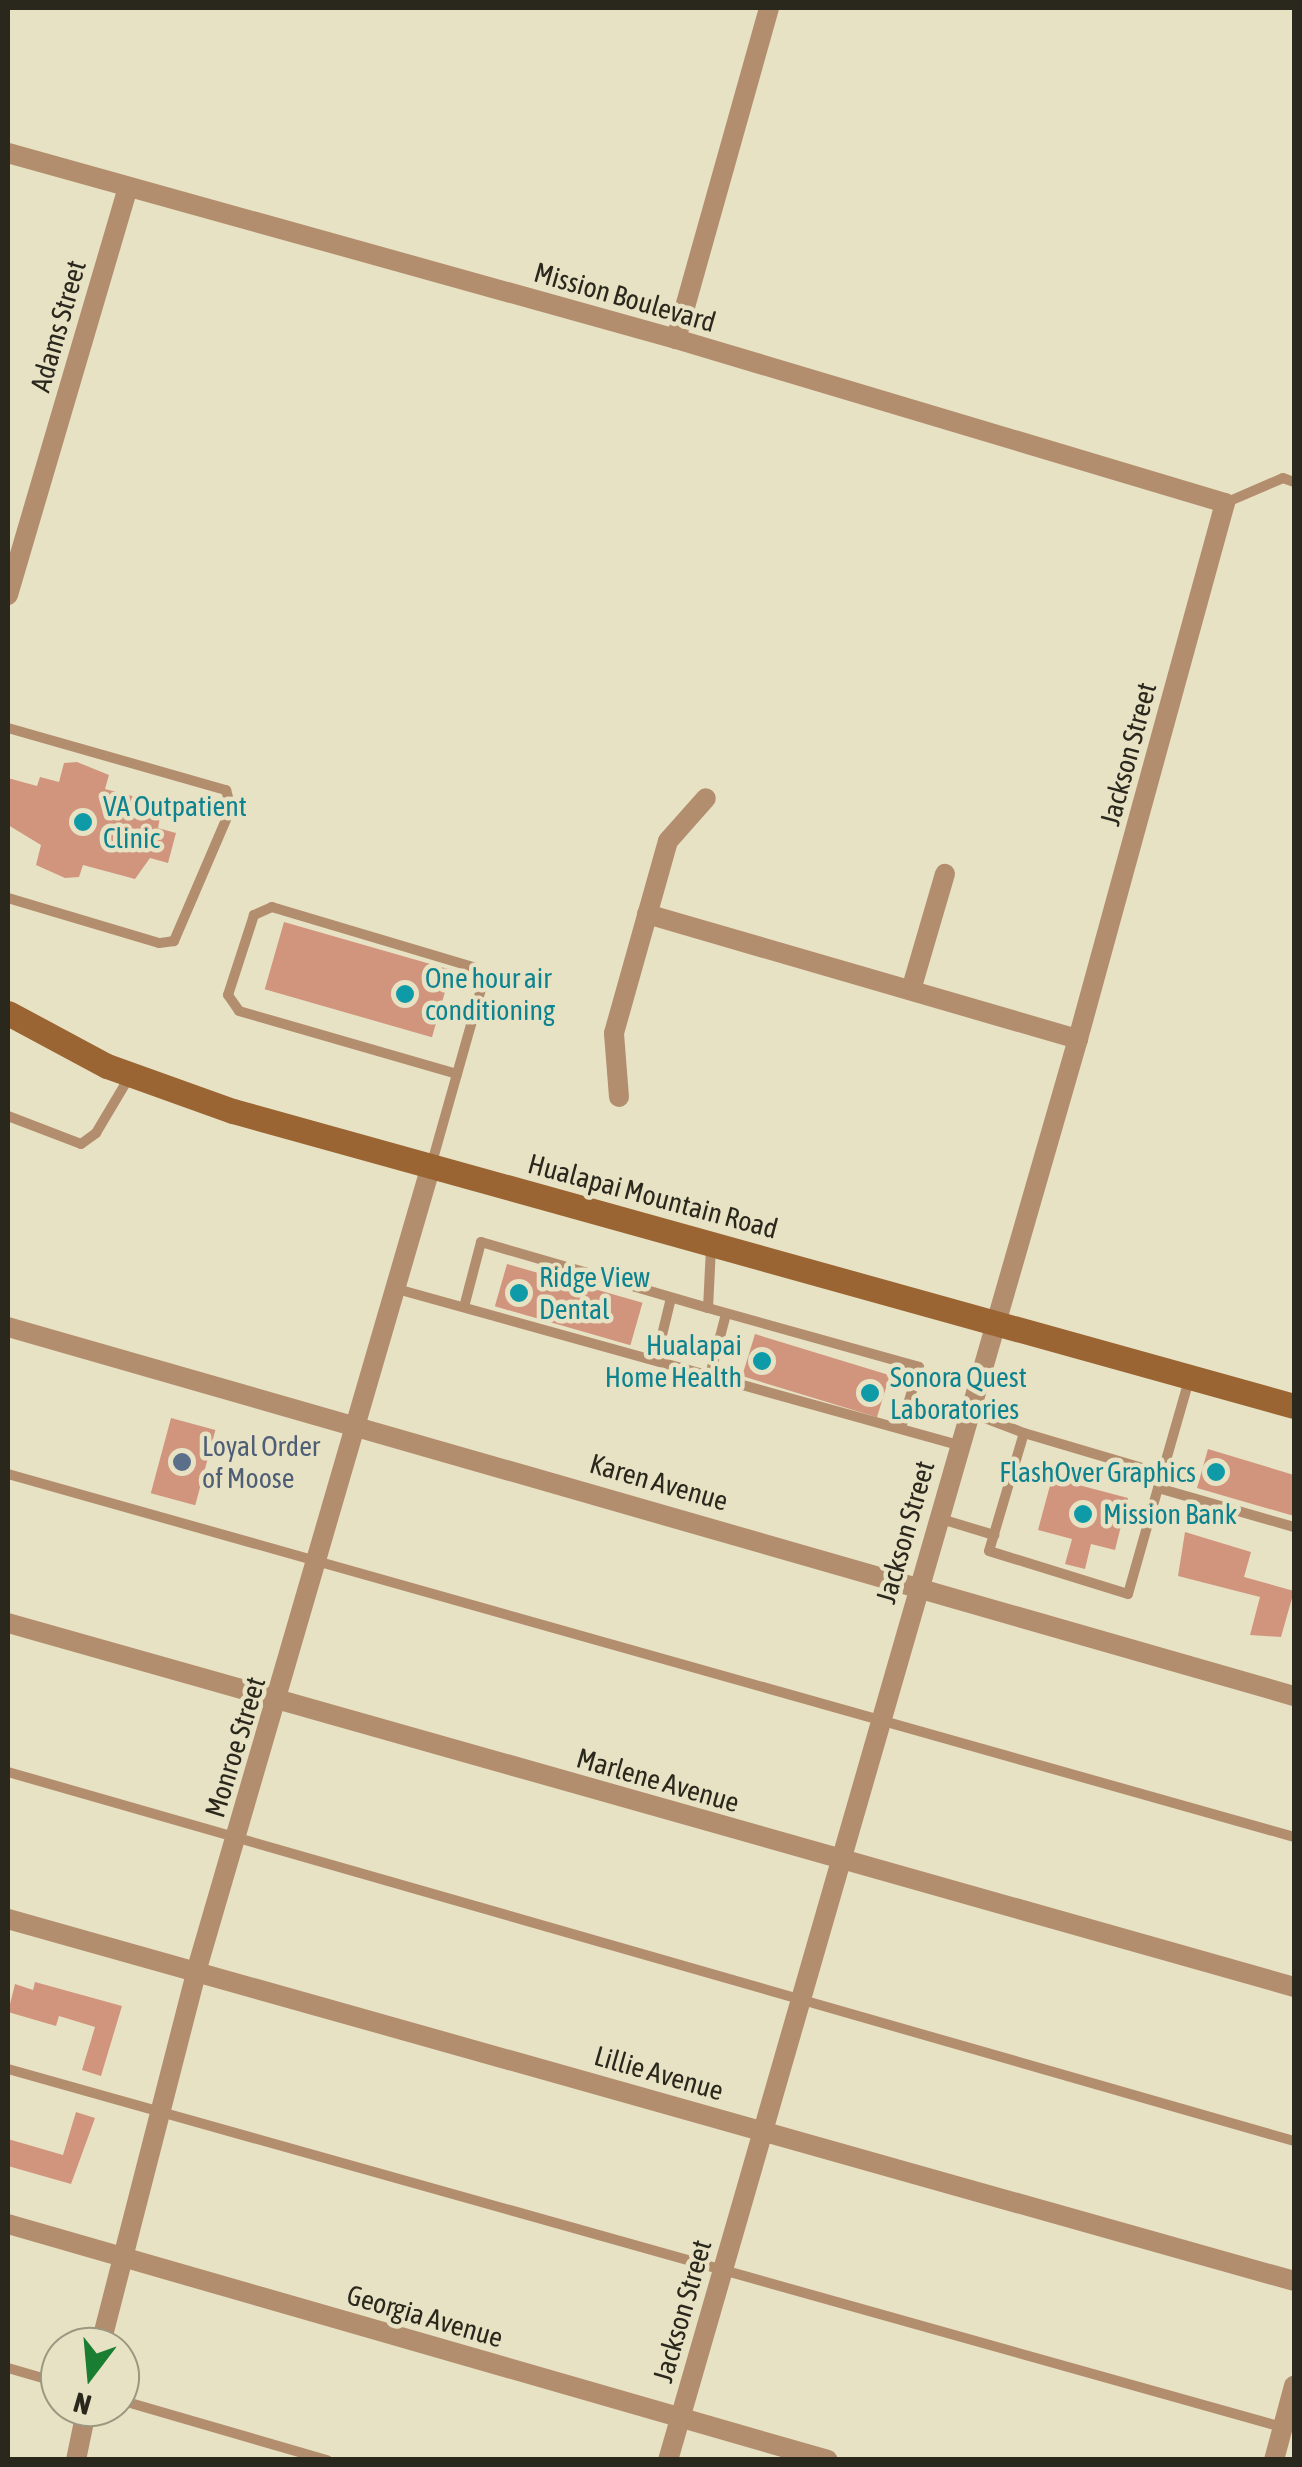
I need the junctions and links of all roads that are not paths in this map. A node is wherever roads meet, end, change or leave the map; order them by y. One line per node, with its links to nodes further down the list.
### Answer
1 (770, 8): 4 (street)
2 (8, 153): 3 (street, Mission Boulevard)
3 (128, 187): 4 (street, Mission Boulevard); 7 (street, Adams Street)
4 (676, 339): 6 (street, Mission Boulevard)
5 (1294, 482): 6 (lane)
6 (1225, 504): 15 (street, Jackson Street)
7 (8, 595)
8 (8, 728): 11 (lane)
9 (706, 798): 12 (street)
10 (945, 874): 13 (street)
11 (8, 898)
12 (648, 914): 13 (street); 18 (street)
13 (911, 990): 15 (street)
14 (8, 1013): 17 (main road, Hualapai Mountain Road)
15 (1078, 1039): 27 (street, Jackson Street)
16 (457, 1074): 16 (lane); 20 (lane)
17 (130, 1076): 19 (lane); 20 (main road, Hualapai Mountain Road)
18 (619, 1097)
19 (8, 1116)
20 (431, 1166): 21 (main road, Hualapai Mountain Road); 22 (street, Monroe Street)
21 (711, 1243): 25 (lane); 27 (main road, Hualapai Mountain Road)
22 (397, 1289): 24 (lane); 34 (street, Monroe Street)
23 (671, 1298): 24 (lane); 25 (lane); 29 (lane)
24 (464, 1307): 29 (lane)
25 (708, 1308): 26 (lane)
26 (726, 1314): 30 (lane); 35 (lane)
27 (995, 1321): 31 (main road, Hualapai Mountain Road); 33 (street, Jackson Street)
28 (8, 1327): 34 (street, Karen Avenue)
29 (656, 1360): 30 (lane)
30 (710, 1375): 35 (lane)
31 (1190, 1376): 32 (main road, Hualapai Mountain Road); 39 (lane)
32 (1294, 1406)
33 (968, 1412): 36 (lane); 37 (street, Jackson Street)
34 (360, 1424): 44 (street, Monroe Street); 45 (street, Karen Avenue)
35 (901, 1428): 37 (lane)
36 (1024, 1433): 39 (lane); 43 (lane)
37 (958, 1445): 41 (street, Jackson Street)
38 (8, 1474): 44 (lane)
39 (1162, 1474): 40 (lane)
40 (1158, 1488): 42 (lane); 43 (lane)
41 (938, 1518): 43 (lane); 45 (street, Jackson Street)
42 (1294, 1527)
43 (994, 1535)
44 (318, 1563): 48 (street, Monroe Street); 49 (lane)
45 (918, 1585): 47 (street, Karen Avenue); 49 (street, Jackson Street)
46 (8, 1623): 48 (street, Marlene Avenue)
47 (1294, 1696)
48 (277, 1702): 52 (street, Monroe Street); 53 (street, Marlene Avenue)
49 (880, 1720): 51 (lane); 53 (street, Jackson Street)
50 (8, 1772): 52 (lane)
51 (1294, 1837)
52 (236, 1838): 55 (street, Monroe Street); 57 (lane)
53 (840, 1859): 56 (street, Marlene Avenue); 57 (street, Jackson Street)
54 (8, 1918): 55 (street, Lillie Avenue)
55 (196, 1972): 59 (street, Monroe Street); 60 (street, Lillie Avenue)
56 (1294, 1988)
57 (799, 2000): 60 (street, Jackson Street); 61 (lane)
58 (8, 2068): 59 (lane)
59 (160, 2112): 63 (street, Monroe Street); 64 (lane)
60 (762, 2130): 64 (street, Jackson Street); 65 (street, Lillie Avenue)
61 (1294, 2140)
62 (8, 2224): 63 (street, Georgia Avenue)
63 (121, 2258): 66 (street, Monroe Street); 71 (street, Georgia Avenue)
64 (721, 2272): 71 (street, Jackson Street); 73 (lane)
65 (1294, 2281)
66 (105, 2327)
67 (8, 2368): 68 (lane)
68 (40, 2377)
69 (1294, 2386): 73 (street)
70 (140, 2406): 75 (lane)
71 (680, 2418): 76 (street, Jackson Street); 77 (street, Georgia Avenue)
72 (83, 2427): 74 (street)
73 (1283, 2427): 78 (street)
74 (76, 2460)
75 (327, 2460)
76 (668, 2460)
77 (828, 2460)
78 (1274, 2460)

